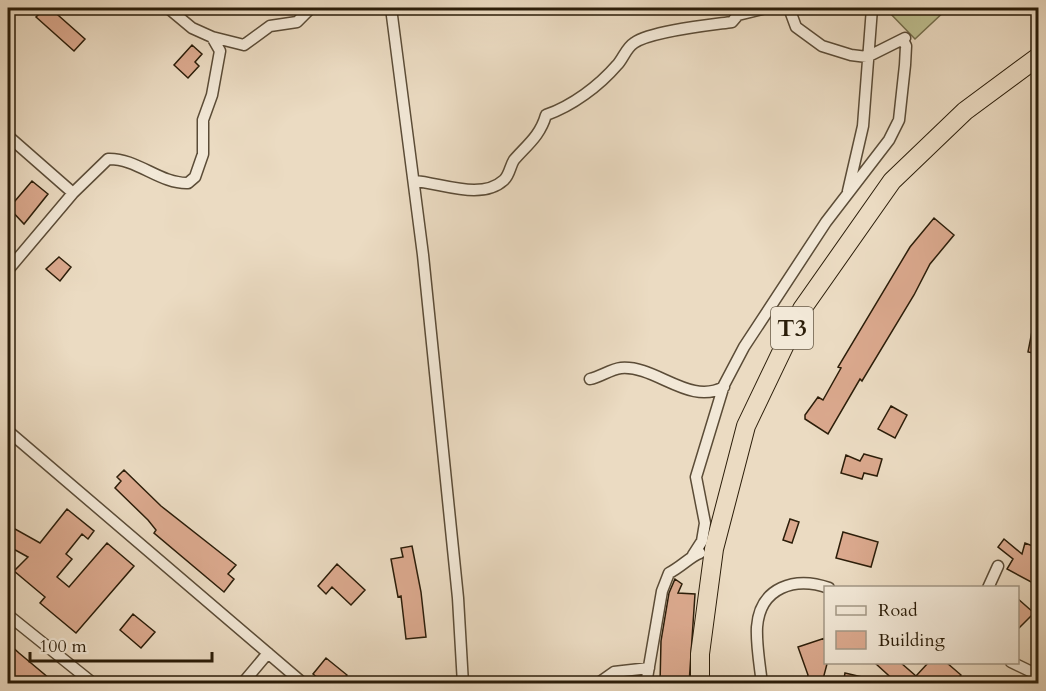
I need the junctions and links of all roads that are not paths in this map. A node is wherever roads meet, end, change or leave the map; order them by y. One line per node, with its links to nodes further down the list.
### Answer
1 (168, 8): 7 (street)
2 (312, 8): 7 (street)
3 (391, 8): 11 (street)
4 (766, 8): 11 (street)
5 (789, 8): 8 (street)
6 (872, 8): 8 (street)
7 (212, 37): 12 (street)
8 (867, 57): 13 (street); 13 (street)
9 (1038, 57): 18 (highway, T3)
10 (8, 136): 12 (street)
11 (414, 182): 31 (street)
12 (73, 193): 14 (street)
13 (847, 194): 16 (street)
14 (8, 270)
15 (590, 379): 16 (street)
16 (724, 387): 19 (street)
17 (8, 431): 24 (street)
18 (714, 549): 19 (street); 34 (highway, T3)
19 (693, 555): 26 (street)
20 (998, 566): 21 (street)
21 (989, 586)
22 (824, 587): 35 (street)
23 (8, 615): 28 (street)
24 (268, 653): 29 (street); 30 (street)
25 (1013, 664): 27 (street)
26 (649, 668): 32 (street); 33 (street)
27 (1038, 675)
28 (94, 684)
29 (242, 684)
30 (303, 684)
31 (463, 684)
32 (597, 684)
33 (646, 684)
34 (700, 684)
35 (762, 684)

